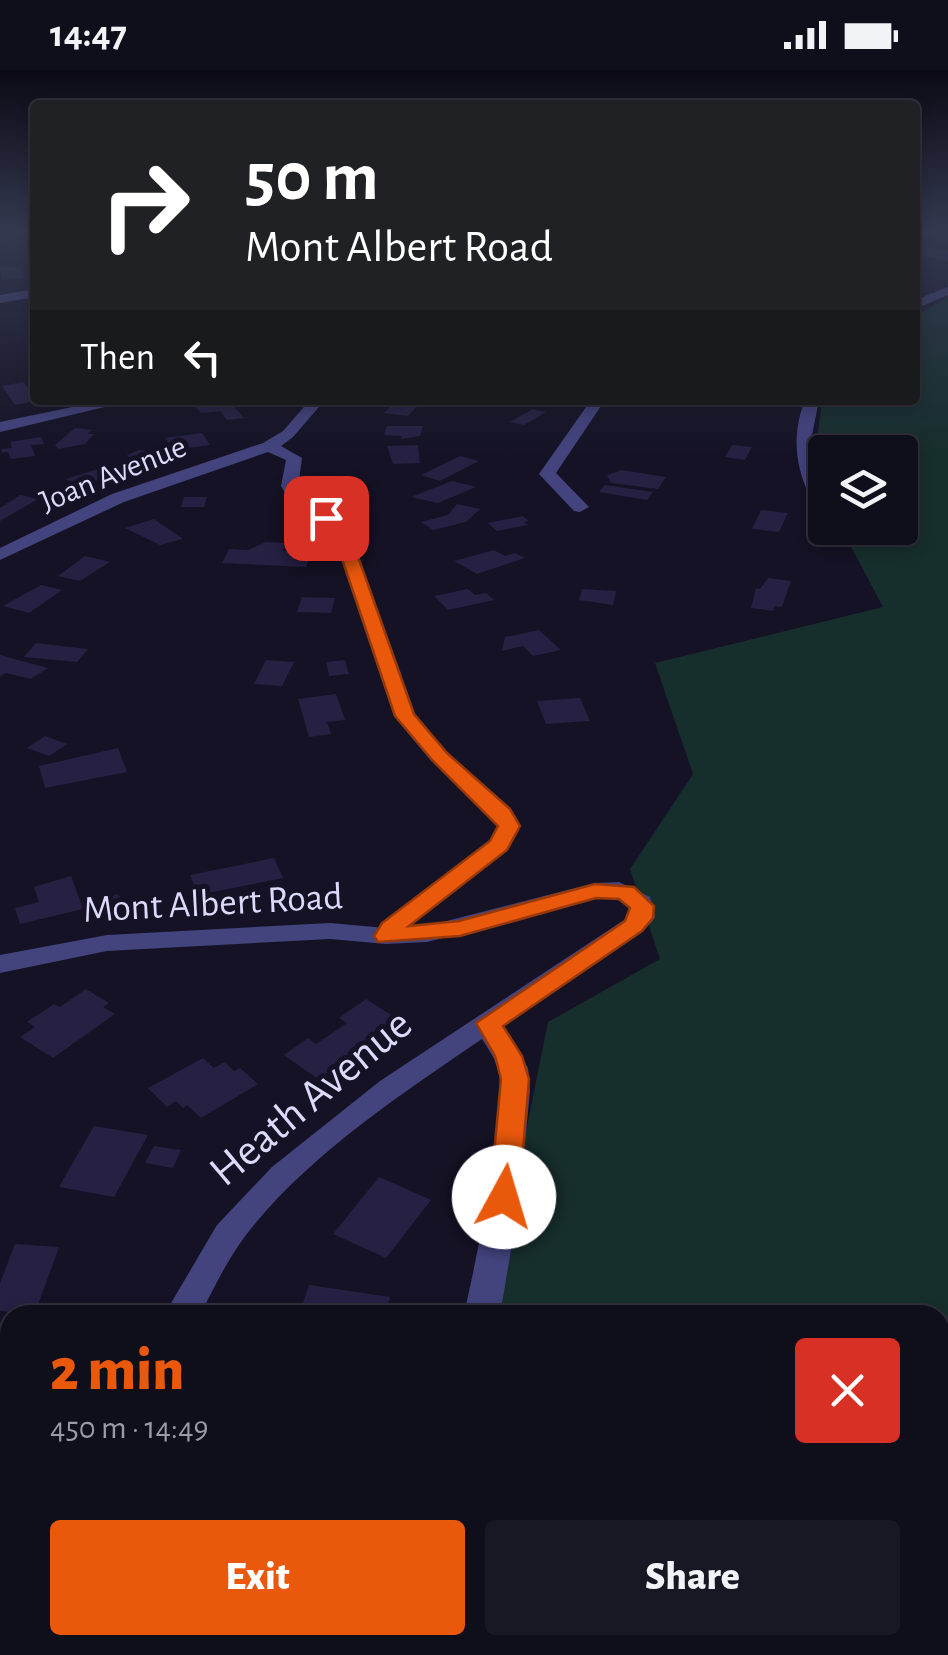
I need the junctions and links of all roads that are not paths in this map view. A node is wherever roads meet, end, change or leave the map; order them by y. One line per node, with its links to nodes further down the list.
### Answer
1 (103, 405): 5 (street)
2 (314, 405): 6 (street, Joan Avenue)
3 (595, 405): 8 (street)
4 (810, 405): 7 (street)
5 (0, 427)
6 (269, 446): 9 (street, Joan Avenue); 10 (street)
7 (808, 475)
8 (580, 507)
9 (0, 555)
10 (440, 757): 11 (lane)
11 (386, 936): 12 (street, Mont Albert Road); 13 (street, Mont Albert Road)
12 (0, 964)
13 (488, 1023): 14 (street, Heath Avenue); 15 (street)
14 (187, 1305)
15 (484, 1305)

